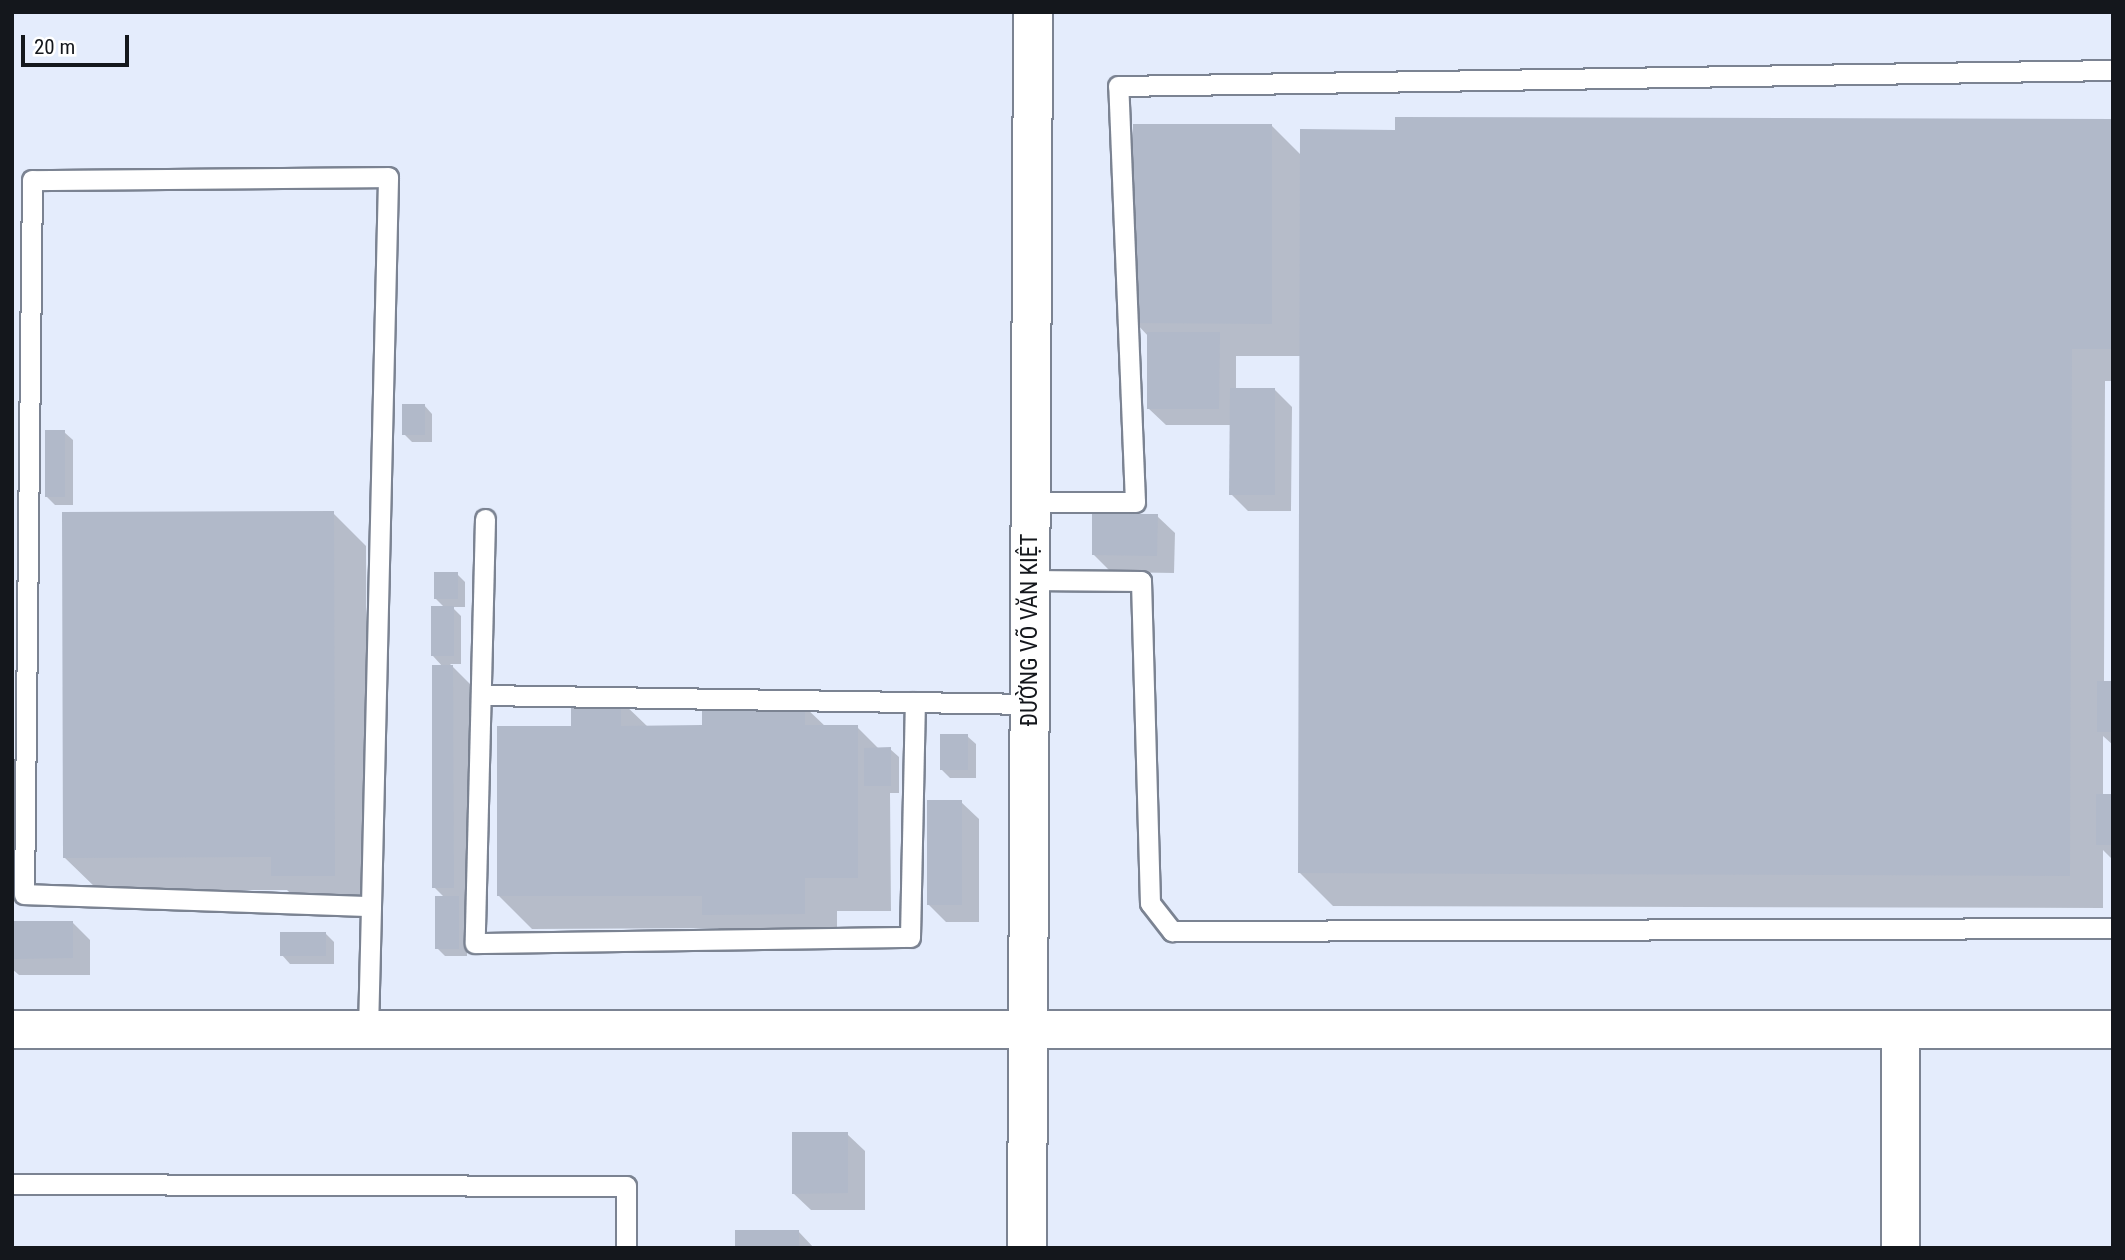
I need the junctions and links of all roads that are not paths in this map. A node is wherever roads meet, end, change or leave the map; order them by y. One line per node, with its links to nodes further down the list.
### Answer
1 (1033, 12): 3 (street, ĐƯỜNG VÕ VĂN KIỆT)
2 (2113, 70): 3 (lane)
3 (1030, 502): 5 (street, ĐƯỜNG VÕ VĂN KIỆT)
4 (485, 519): 6 (lane)
5 (1030, 580): 8 (street, ĐƯỜNG VÕ VĂN KIỆT); 10 (lane)
6 (483, 695): 7 (lane); 7 (lane)
7 (915, 702): 8 (lane)
8 (1029, 704): 15 (street, ĐƯỜNG VÕ VĂN KIỆT)
9 (372, 906): 9 (lane); 14 (lane)
10 (2113, 928)
11 (12, 1029): 14 (street)
12 (1900, 1029): 13 (street); 15 (street); 19 (street)
13 (2113, 1029)
14 (368, 1030): 15 (street)
15 (1027, 1032): 18 (street, ĐƯỜNG VÕ VĂN KIỆT)
16 (12, 1184): 17 (lane)
17 (626, 1248)
18 (1027, 1248)
19 (1900, 1248)

